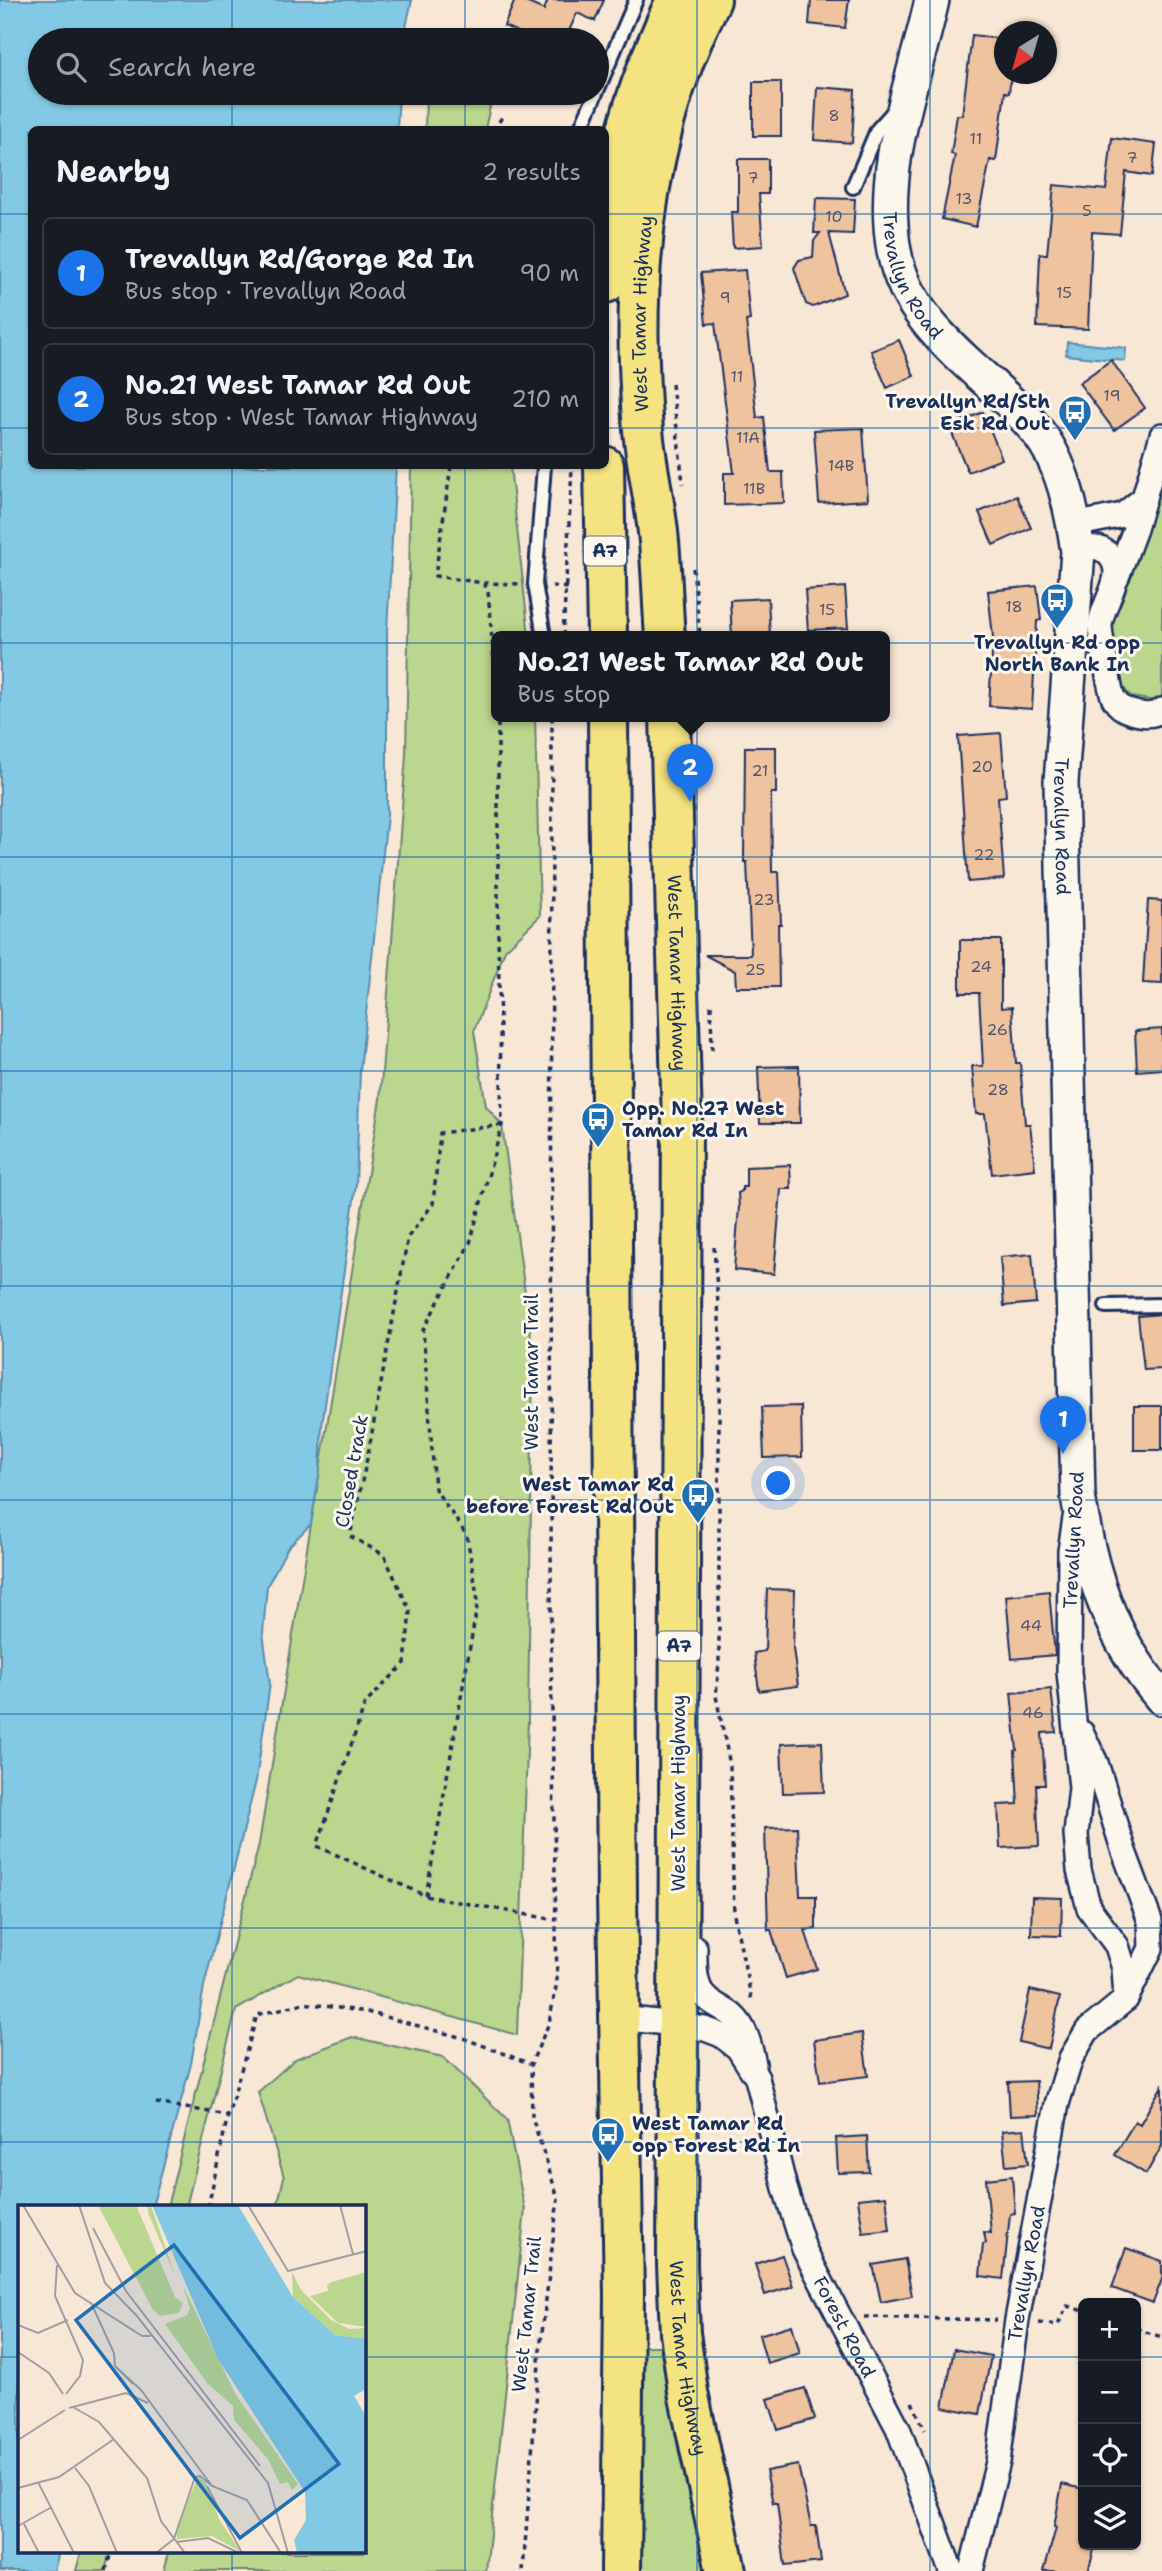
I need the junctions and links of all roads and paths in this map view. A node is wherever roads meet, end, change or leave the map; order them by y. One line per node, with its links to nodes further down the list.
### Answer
1 (636, 0): 5 (lane)
2 (676, 0): 12 (highway, West Tamar Highway)
3 (711, 0): 30 (highway, West Tamar Highway)
4 (932, 0): 6 (street, Trevallyn Road)
5 (609, 62)
6 (907, 97): 11 (lane); 21 (street, Trevallyn Road)
7 (591, 105): 10 (lane)
8 (503, 116): 9 (path)
9 (496, 126)
10 (582, 126)
11 (853, 187)
12 (609, 245)
13 (671, 377): 19 (path)
14 (1162, 435): 20 (street)
15 (450, 469): 24 (path)
16 (544, 469): 25 (lane)
17 (572, 469): 28 (path)
18 (604, 469): 29 (highway, A7)
19 (684, 490)
20 (1144, 498): 21 (street); 23 (street)
21 (1076, 538): 23 (street); 43 (street, Trevallyn Road)
22 (692, 559): 31 (path)
23 (1117, 577): 32 (street)
24 (484, 583): 25 (path); 26 (path)
25 (535, 584): 27 (lane)
26 (491, 631)
27 (543, 631)
28 (564, 631)
29 (607, 631)
30 (665, 631)
31 (699, 631)
32 (1162, 710)
33 (498, 722): 39 (path)
34 (552, 722): 48 (path, West Tamar Trail)
35 (608, 722): 51 (highway)
36 (670, 722): 46 (highway, West Tamar Highway / A7)
37 (710, 999): 38 (path)
38 (712, 1060)
39 (502, 1125): 47 (path); 47 (path, Closed track)
40 (713, 1237): 50 (path)
41 (1106, 1306): 42 (lane)
42 (1162, 1306)
43 (1078, 1496): 44 (street); 45 (street, Trevallyn Road)
44 (1162, 1698)
45 (1076, 1719): 49 (street, Trevallyn Road); 49 (street, Trevallyn Road)
46 (678, 1770): 52 (highway, West Tamar Highway / A7); 54 (street, Forest Road)
47 (426, 1896): 48 (path)
48 (556, 1920): 53 (path, West Tamar Trail)
49 (1126, 1999): 59 (street, Trevallyn Road)
50 (754, 2009)
51 (620, 2018): 52 (street, Forest Road); 68 (highway)
52 (676, 2024): 54 (street, Forest Road); 69 (highway, West Tamar Highway / A7)
53 (531, 2064): 56 (path); 67 (path, West Tamar Trail)
54 (757, 2078): 70 (street, Forest Road)
55 (156, 2103): 56 (path)
56 (228, 2115): 57 (path)
57 (208, 2205)
58 (1078, 2309): 59 (path)
59 (1017, 2320): 60 (path); 71 (street, Trevallyn Road)
60 (867, 2326)
61 (1141, 2331): 62 (path)
62 (1162, 2337)
63 (908, 2395): 64 (path)
64 (925, 2431)
65 (110, 2554): 66 (path)
66 (106, 2571)
67 (523, 2571)
68 (621, 2571)
69 (726, 2571)
70 (951, 2571)
71 (971, 2571)

